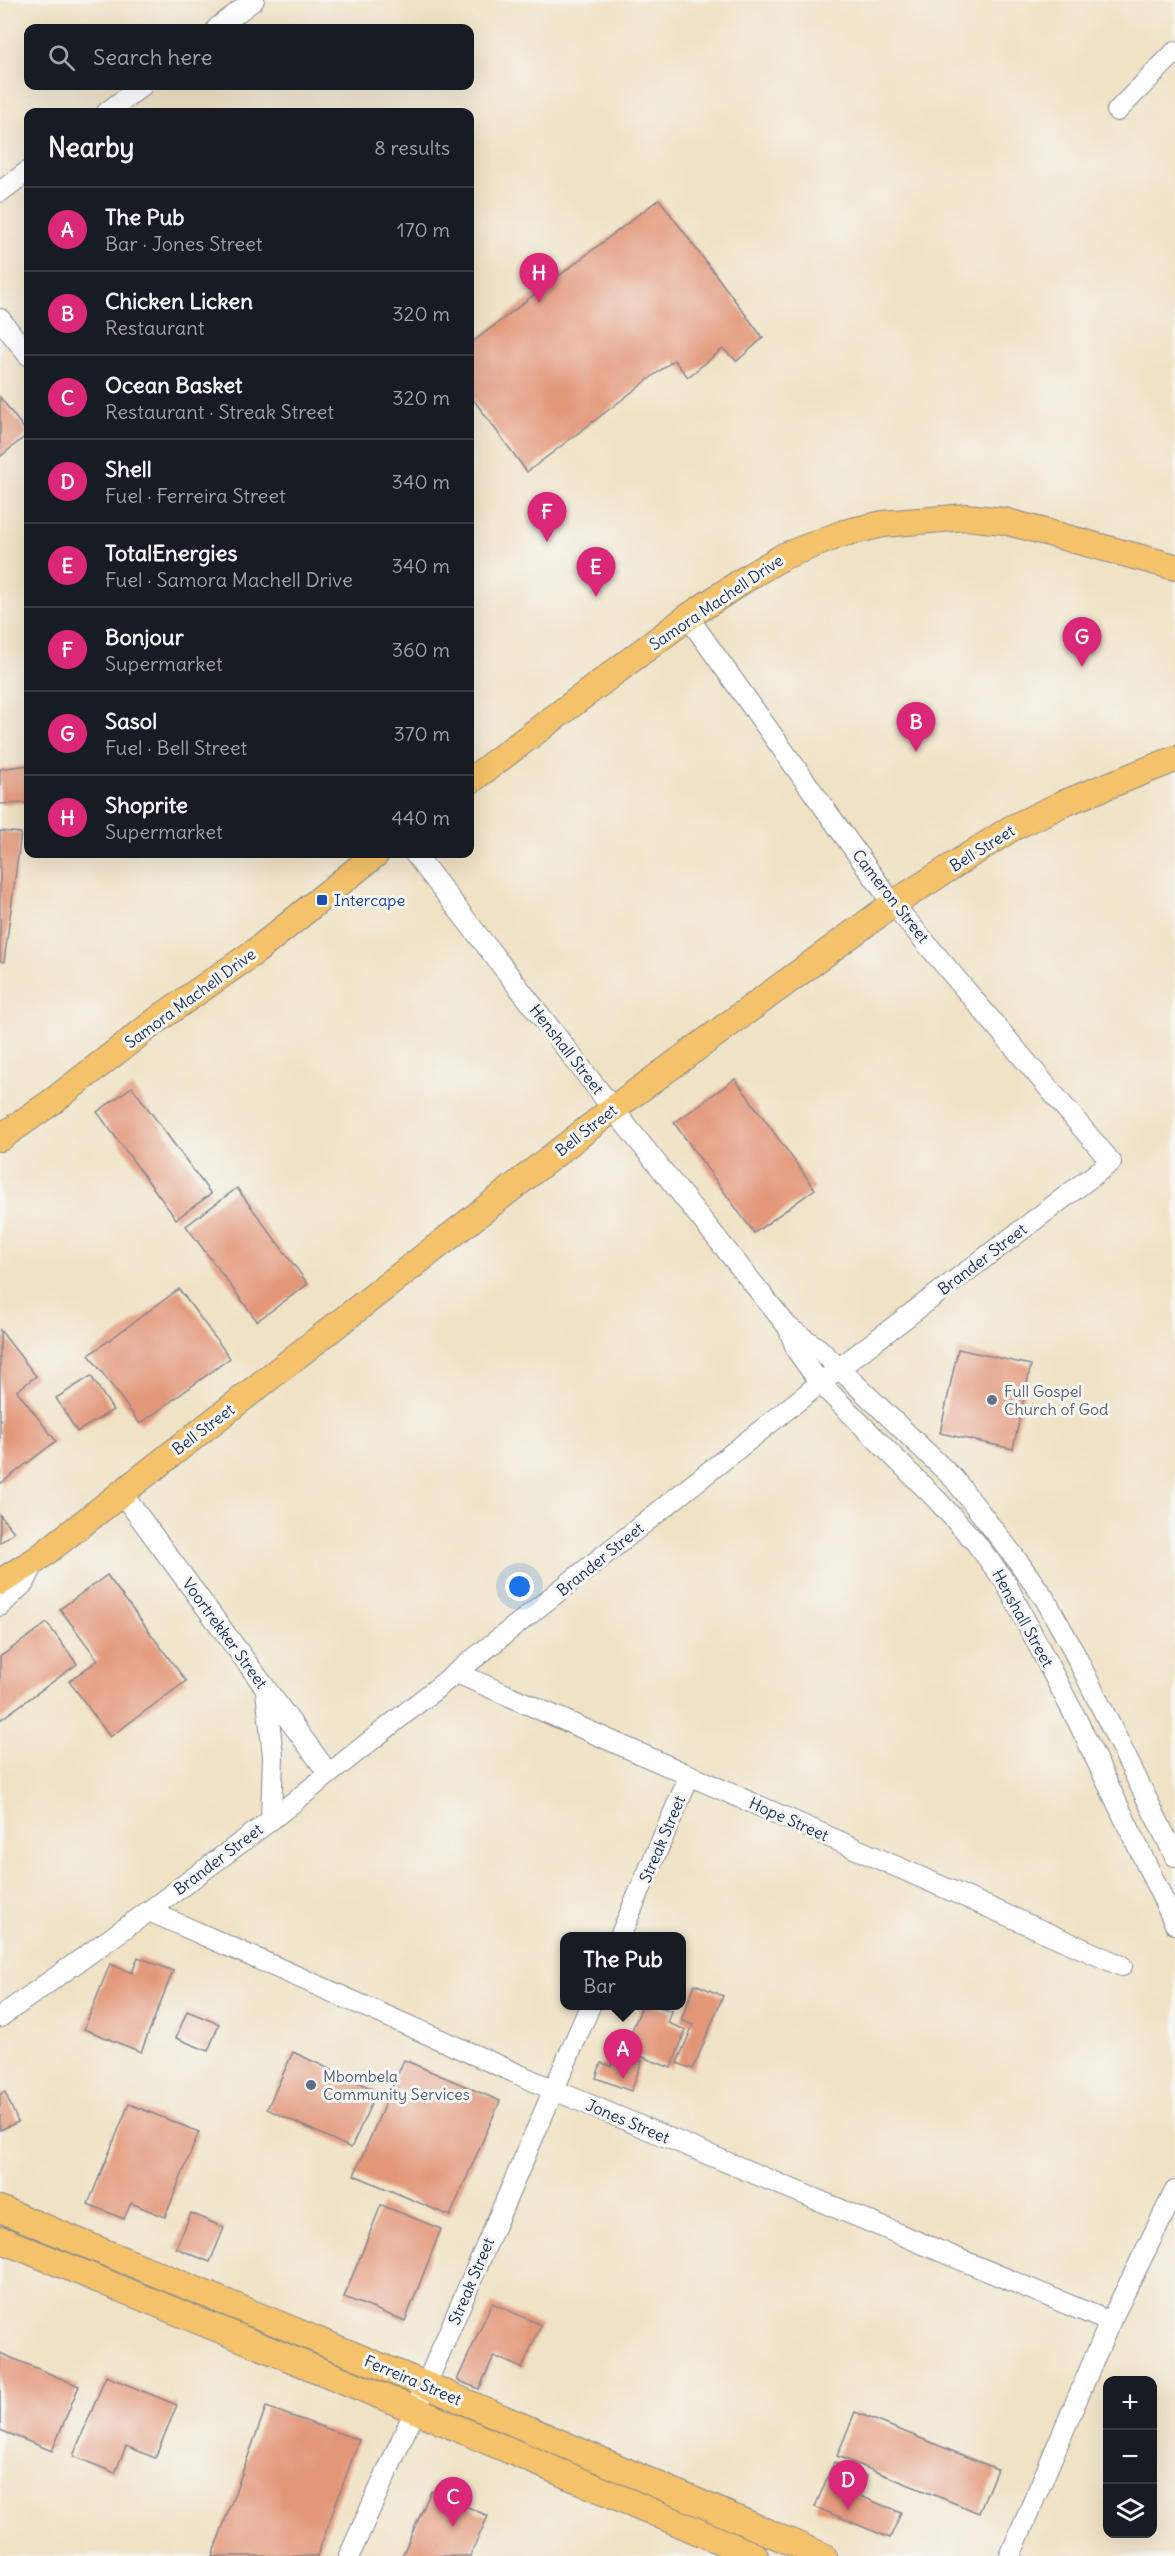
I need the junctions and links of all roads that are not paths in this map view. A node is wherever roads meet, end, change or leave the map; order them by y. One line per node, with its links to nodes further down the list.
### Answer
1 (255, 0): 2 (street)
2 (222, 24)
3 (1175, 52): 6 (street)
4 (137, 90): 5 (street)
5 (112, 108)
6 (1117, 111)
7 (24, 174): 8 (street)
8 (0, 192)
9 (0, 319): 10 (street)
10 (24, 350)
11 (1175, 567): 12 (main road, Samora Machell Drive)
12 (688, 617): 14 (main road, Samora Machell Drive); 17 (street, Cameron Street)
13 (1175, 759): 17 (main road, Bell Street)
14 (474, 779)
15 (371, 858): 19 (main road, Samora Machell Drive)
16 (418, 858): 18 (street, Henshall Street)
17 (893, 904): 18 (main road, Bell Street); 20 (street, Cameron Street)
18 (613, 1109): 21 (street, Henshall Street); 24 (main road, Bell Street)
19 (0, 1138)
20 (1111, 1162): 22 (street, Brander Street)
21 (788, 1327): 22 (street, Henshall Street); 23 (street, Henshall Street)
22 (838, 1369): 23 (street, Brander Street); 33 (street, Henshall Street)
23 (820, 1383): 28 (street, Brander Street); 35 (street, Henshall Street)
24 (121, 1492): 25 (main road, Bell Street); 29 (street, Voortrekker Street)
25 (36, 1560): 26 (main road, Bell Street); 27 (street, Bell Street)
26 (0, 1582)
27 (0, 1606)
28 (457, 1673): 30 (street, Brander Street); 31 (street, Hope Street)
29 (266, 1689): 30 (street, Voortrekker Street); 32 (street)
30 (329, 1774): 32 (street, Brander Street)
31 (690, 1775): 36 (street, Streak Street); 37 (street, Hope Street)
32 (271, 1820): 34 (street, Brander Street)
33 (1175, 1856)
34 (149, 1911): 39 (street, Brander Street); 40 (street, Jones Street)
35 (1175, 1924)
36 (622, 1932)
37 (1122, 1966)
38 (588, 2010): 40 (street, Streak Street)
39 (0, 2017)
40 (554, 2090): 44 (street, Jones Street); 45 (street, Streak Street)
41 (1175, 2192): 44 (street)
42 (0, 2209): 45 (main road, Ferreira Street)
43 (0, 2239): 46 (main road, Ferreira Street)
44 (1110, 2322): 50 (street)
45 (426, 2385): 46 (street, Streak Street); 49 (main road, Ferreira Street)
46 (415, 2410): 47 (street, Streak Street); 48 (main road, Ferreira Street)
47 (349, 2556)
48 (754, 2556)
49 (823, 2556)
50 (1010, 2556)

